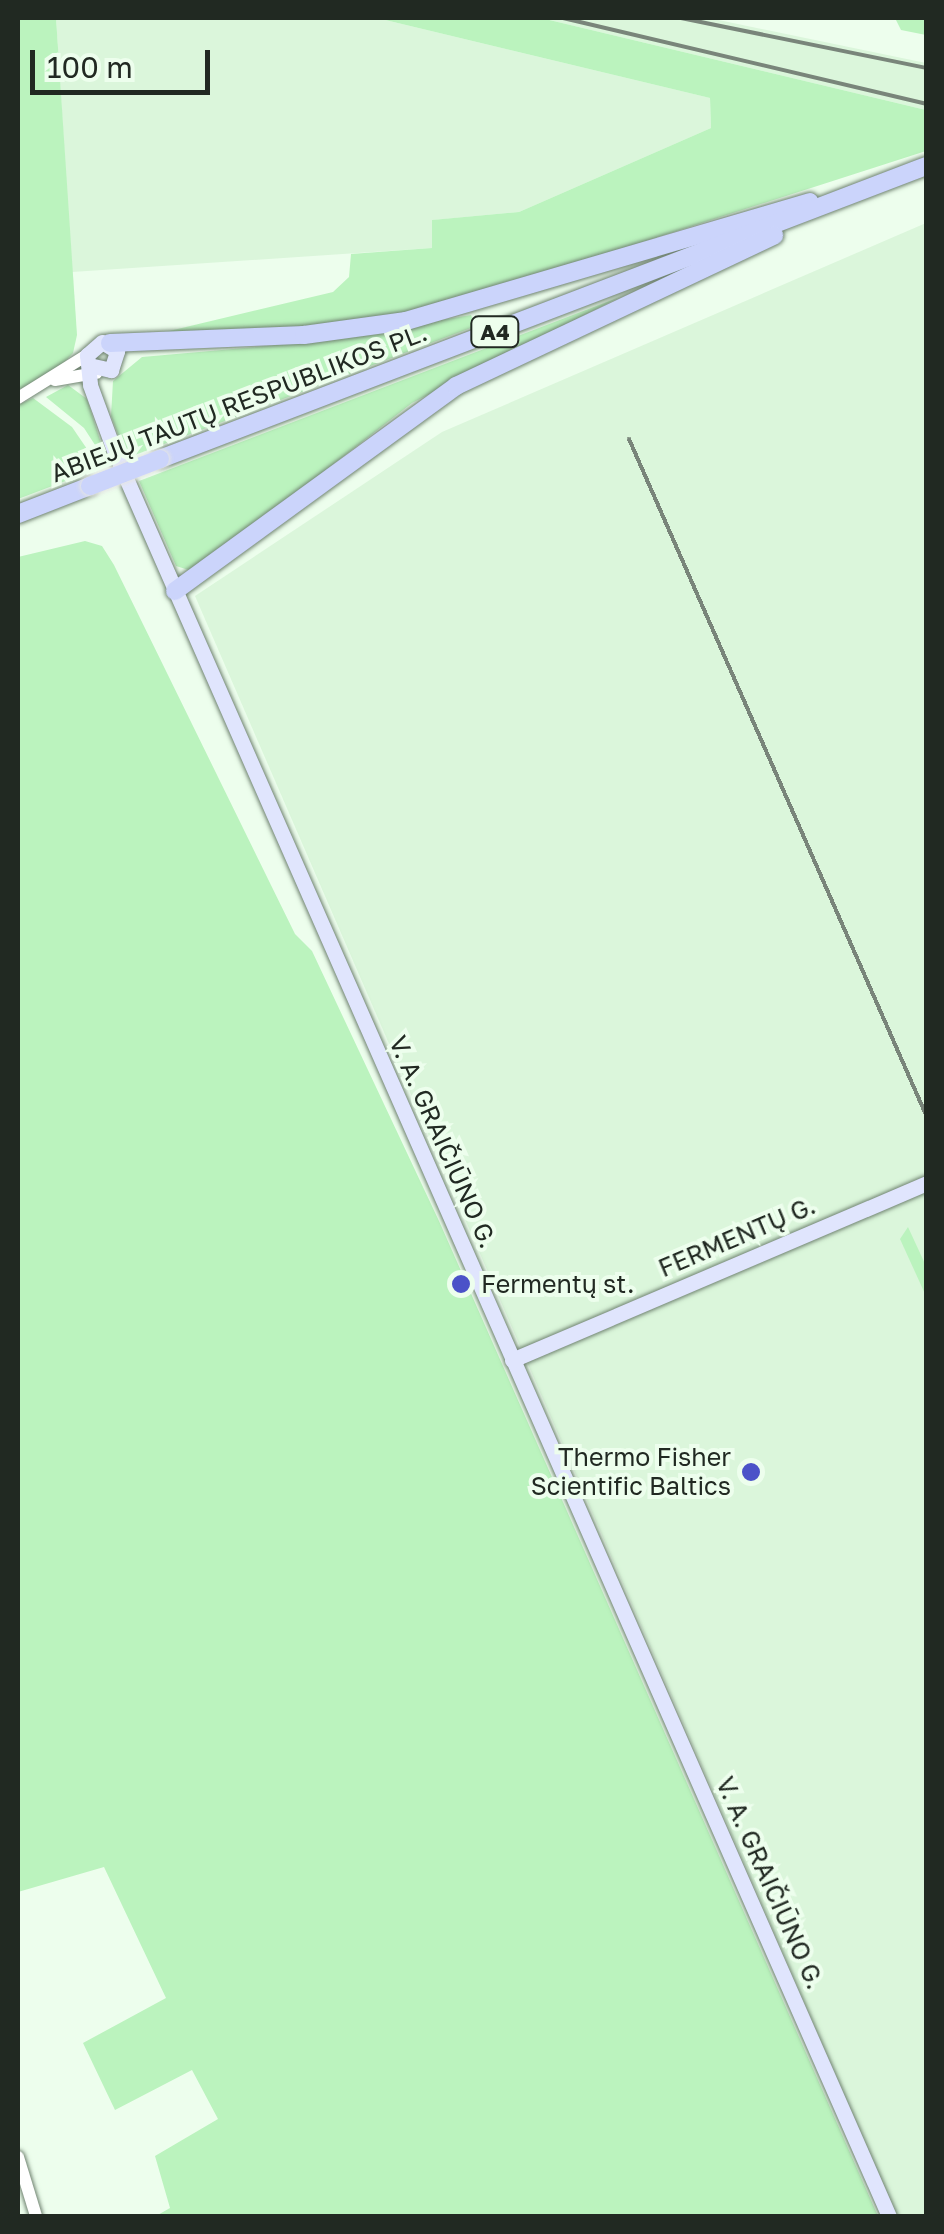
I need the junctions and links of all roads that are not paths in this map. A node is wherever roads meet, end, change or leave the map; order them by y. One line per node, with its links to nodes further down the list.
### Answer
1 (926, 166): 2 (highway, ABIEJŲ TAUTŲ RESPUBLIKOS PL. / A4)
2 (860, 192): 3 (highway, ABIEJŲ TAUTŲ RESPUBLIKOS PL. / A4); 4 (highway)
3 (829, 204): 7 (highway, ABIEJŲ TAUTŲ RESPUBLIKOS PL. / A4, bridge); 8 (highway)
4 (110, 343): 5 (main road); 5 (main road, V. A. GRAIČIŪNO G.)
5 (95, 368): 6 (street); 8 (main road, V. A. GRAIČIŪNO G.)
6 (18, 398)
7 (18, 514)
8 (175, 590): 10 (main road, V. A. GRAIČIŪNO G.)
9 (926, 1183): 10 (main road, FERMENTŲ G.)
10 (512, 1360): 13 (main road, V. A. GRAIČIŪNO G.)
11 (18, 2157): 12 (street)
12 (36, 2216)
13 (889, 2216)

